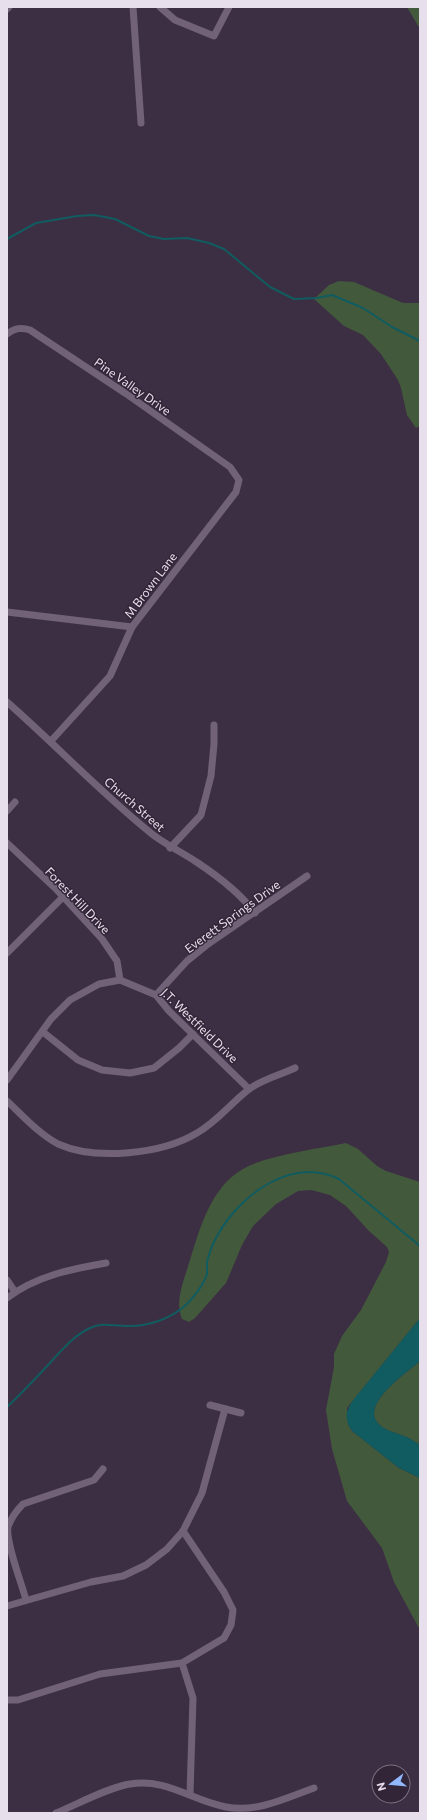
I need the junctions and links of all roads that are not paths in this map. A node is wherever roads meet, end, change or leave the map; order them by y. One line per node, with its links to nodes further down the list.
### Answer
1 (134, 7): 4 (street)
2 (160, 7): 3 (street)
3 (229, 7)
4 (141, 123)
5 (7, 334): 6 (street, Pine Valley Drive)
6 (239, 480): 8 (street, M Brown Lane)
7 (7, 612): 8 (street)
8 (132, 627): 11 (street, M Brown Lane)
9 (7, 702): 11 (street, Church Street)
10 (214, 724): 15 (street)
11 (51, 741): 15 (street, Church Street)
12 (15, 802): 13 (street)
13 (7, 810)
14 (7, 843): 17 (street, Forest Hill Drive)
15 (170, 848): 18 (street, Church Street)
16 (307, 876): 18 (street, Everett Springs Drive)
17 (63, 897): 19 (street); 20 (street, Forest Hill Drive)
18 (255, 913): 21 (street, Everett Springs Drive)
19 (7, 954)
20 (120, 980): 21 (street, J.T. Westfield Drive); 22 (street)
21 (156, 995): 23 (street, J.T. Westfield Drive)
22 (43, 1032): 23 (street); 25 (street)
23 (193, 1034): 26 (street, J.T. Westfield Drive)
24 (295, 1068): 26 (street)
25 (7, 1080)
26 (249, 1089): 27 (street)
27 (7, 1101)
28 (106, 1263): 30 (street)
29 (7, 1280): 30 (street)
30 (15, 1292): 31 (street)
31 (7, 1298)
32 (210, 1405): 33 (street)
33 (225, 1409): 34 (street); 36 (street)
34 (241, 1413)
35 (103, 1469): 37 (street)
36 (183, 1531): 37 (street); 39 (street)
37 (26, 1600): 38 (street)
38 (7, 1606)
39 (182, 1663): 40 (street); 42 (street)
40 (7, 1700)
41 (314, 1788): 42 (street)
42 (190, 1794): 43 (street)
43 (56, 1813)

